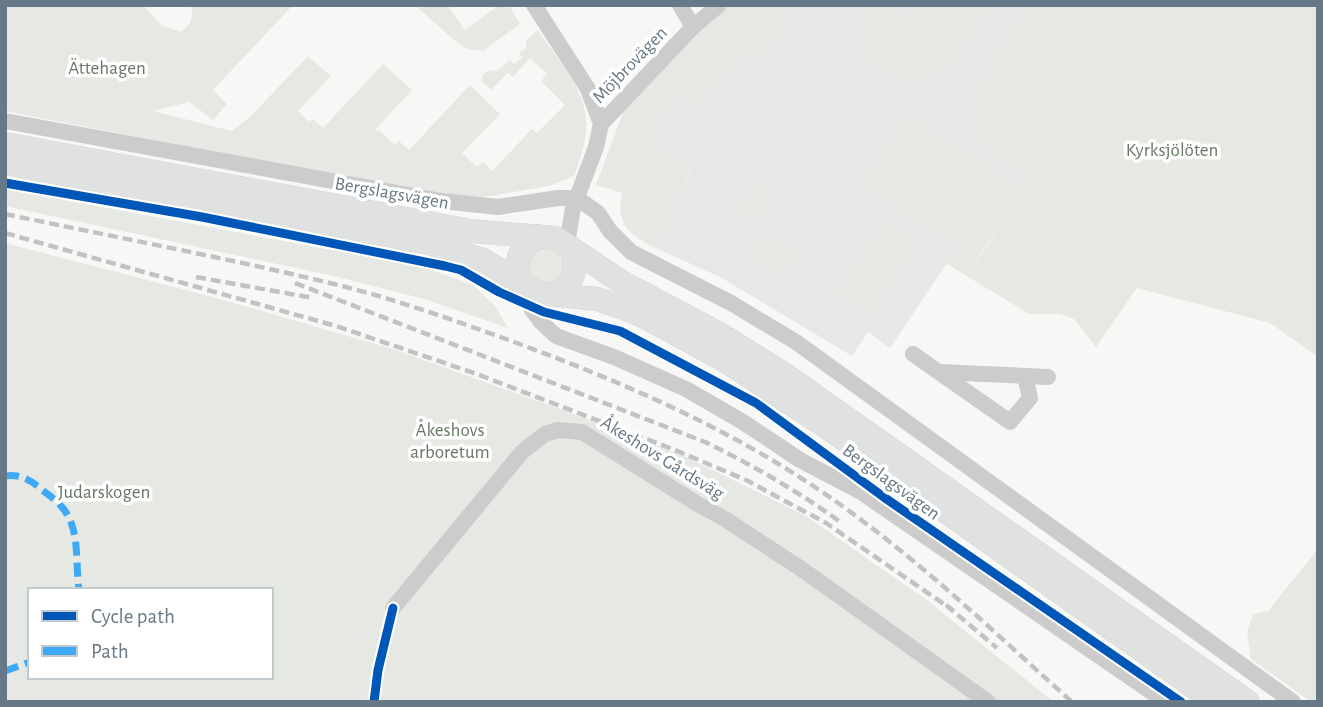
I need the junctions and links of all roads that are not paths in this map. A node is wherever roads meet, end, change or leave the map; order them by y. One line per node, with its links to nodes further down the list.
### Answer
1 (534, 5): 6 (street)
2 (680, 5): 4 (street)
3 (719, 5): 4 (street, Möjbrovägen)
4 (693, 27): 6 (street, Möjbrovägen)
5 (5, 121): 9 (street, Bergslagsvägen)
6 (600, 124): 9 (street)
7 (5, 144): 10 (main road, Bergslagsvägen)
8 (5, 163): 12 (main road, Bergslagsvägen)
9 (575, 203): 10 (street); 11 (street); 24 (street)
10 (541, 236): 11 (main road, Bergslagsvägen); 12 (main road)
11 (570, 247): 13 (main road); 23 (main road, Bergslagsvägen)
12 (523, 284): 13 (main road, Bergslagsvägen); 14 (street)
13 (554, 294): 14 (street); 22 (main road, Bergslagsvägen)
14 (541, 322): 20 (street, Bergslagsvägen)
15 (914, 354): 16 (street)
16 (940, 372): 17 (street); 17 (street)
17 (1025, 376): 18 (street)
18 (1048, 377)
19 (393, 608): 21 (street, Åkeshovs Gårdsväg)
20 (1155, 699)
21 (988, 702)
22 (1215, 702)
23 (1248, 702)
24 (1293, 702)

